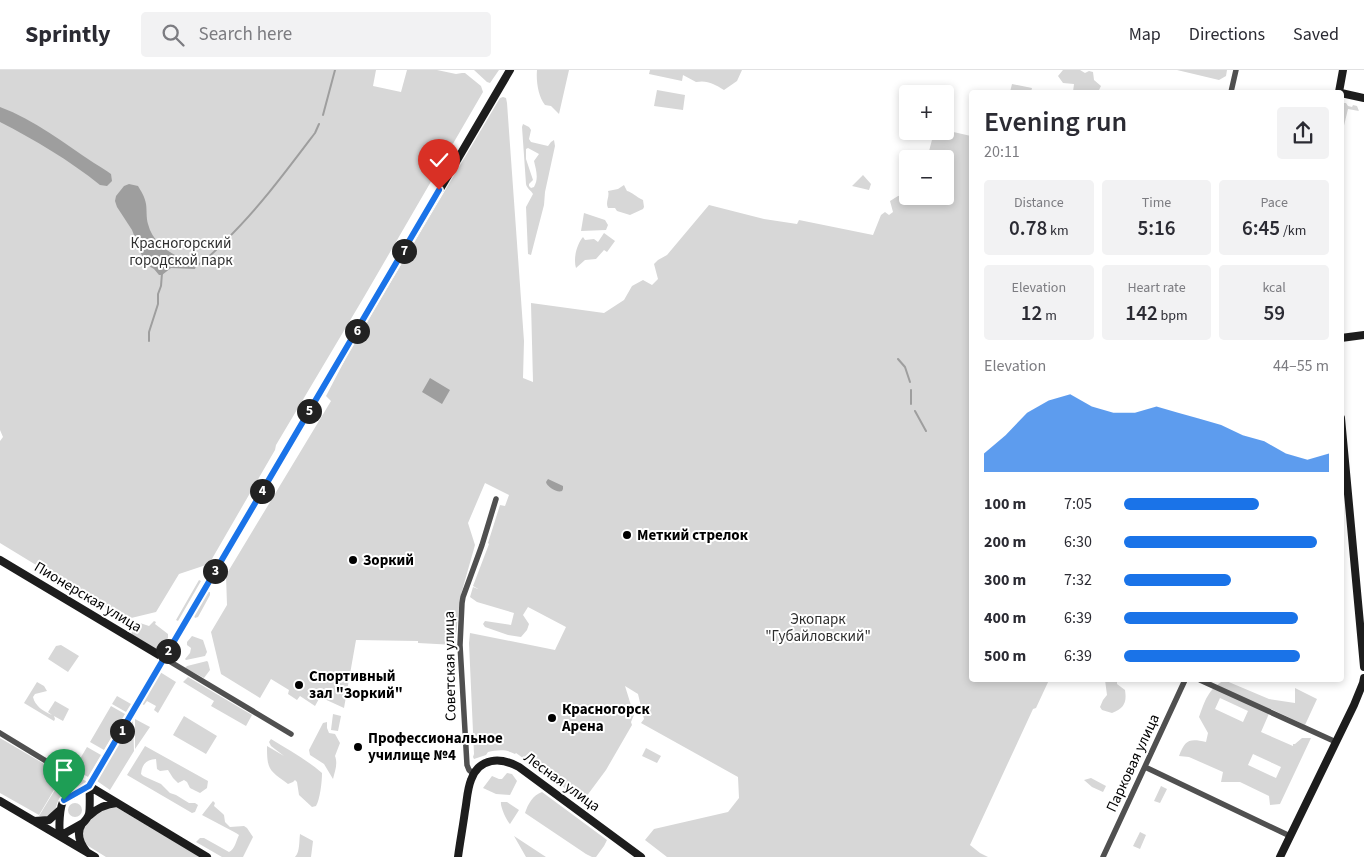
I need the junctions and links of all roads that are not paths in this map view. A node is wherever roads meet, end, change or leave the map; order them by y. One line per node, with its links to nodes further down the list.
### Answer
1 (510, 70): 13 (street)
2 (1236, 70): 4 (street)
3 (1343, 70): 5 (street)
4 (1231, 90)
5 (1340, 90)
6 (1344, 94): 7 (street)
7 (1364, 98)
8 (1364, 335): 9 (street)
9 (1344, 338)
10 (1344, 450): 14 (street)
11 (496, 499): 22 (street, Советская улица)
12 (0, 560): 13 (street, Пионерская улица)
13 (164, 658): 19 (street, Пионерская улица); 23 (street)
14 (1364, 667)
15 (1364, 678): 20 (street)
16 (1184, 682): 21 (street, Парковая улица)
17 (1204, 682): 20 (street)
18 (0, 733): 24 (street)
19 (291, 734)
20 (1336, 742): 33 (street)
21 (1145, 767): 33 (street); 38 (street, Парковая улица)
22 (474, 774): 36 (street); 37 (street, Лесная улица)
23 (89, 786): 24 (street); 26 (street); 27 (street)
24 (71, 796): 27 (street); 28 (street)
25 (0, 802): 30 (street)
26 (116, 803): 29 (street); 35 (street)
27 (89, 805): 29 (street)
28 (61, 812): 30 (street); 31 (street); 32 (street)
29 (89, 816): 31 (street)
30 (34, 821): 32 (street)
31 (80, 824): 32 (street); 34 (street)
32 (60, 836): 34 (street)
33 (1290, 836): 39 (street)
34 (91, 855)
35 (207, 857)
36 (458, 857)
37 (641, 857)
38 (1103, 857)
39 (1280, 857)

